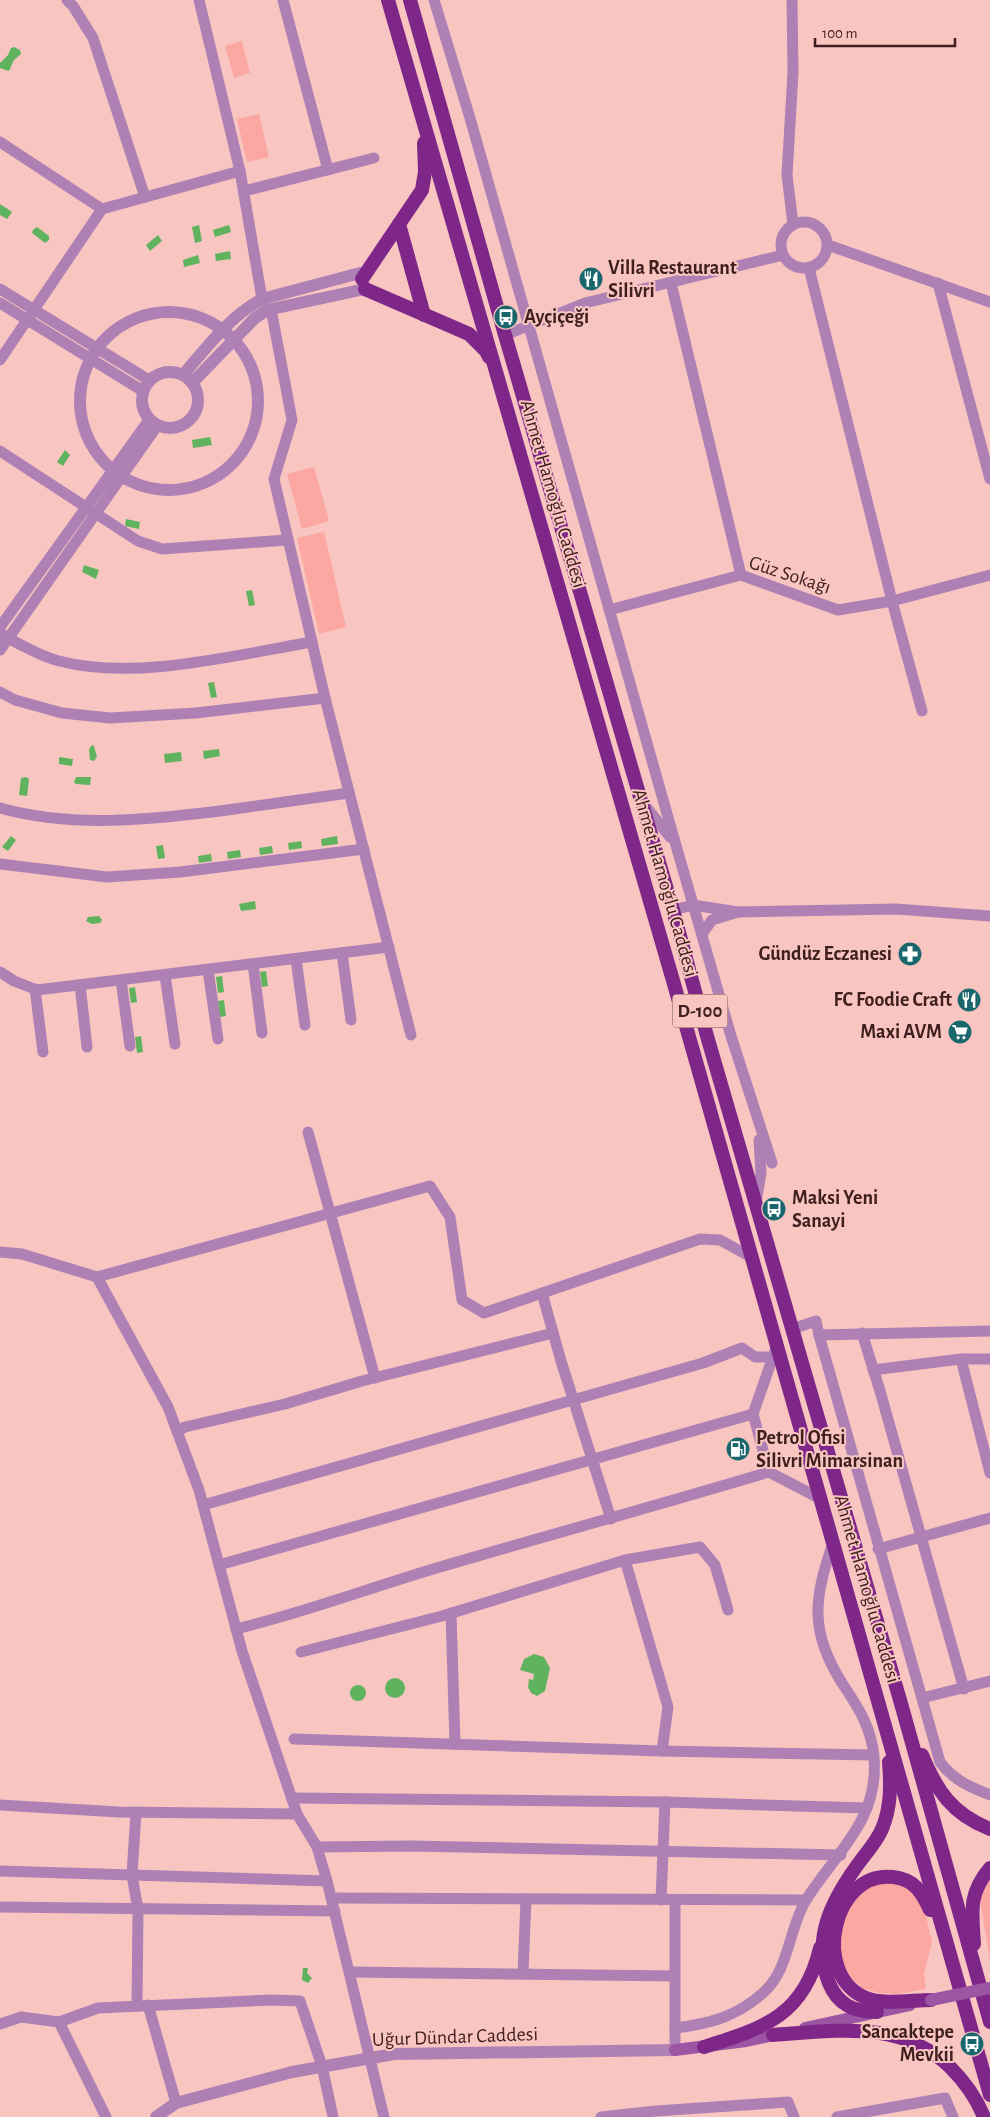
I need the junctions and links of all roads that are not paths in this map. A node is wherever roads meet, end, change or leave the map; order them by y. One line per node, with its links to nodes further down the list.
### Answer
1 (67, 0): 14 (street)
2 (199, 0): 12 (street)
3 (283, 0): 11 (street)
4 (388, 0): 8 (highway, Ahmet Hamoğlu Caddesi / D-100)
5 (410, 0): 34 (highway, Ahmet Hamoğlu Caddesi / D-100)
6 (434, 0): 32 (street)
7 (792, 0): 17 (street)
8 (414, 90): 16 (highway); 40 (highway, Ahmet Hamoğlu Caddesi / D-100)
9 (0, 142): 15 (street)
10 (374, 158): 11 (street)
11 (328, 170): 13 (street)
12 (240, 171): 13 (street); 14 (street)
13 (244, 191): 25 (street)
14 (145, 197): 15 (street)
15 (102, 208): 28 (street)
16 (399, 224): 23 (highway); 30 (highway)
17 (794, 224): 18 (street); 19 (street)
18 (828, 246): 20 (street); 22 (street)
19 (783, 255): 20 (street); 21 (street)
20 (809, 268): 51 (street)
21 (671, 283): 32 (street); 49 (street)
22 (938, 283): 26 (street); 45 (street)
23 (364, 284): 25 (street); 29 (street); 30 (highway)
24 (0, 289): 28 (street)
25 (262, 299): 33 (street)
26 (990, 302)
27 (0, 303): 31 (street)
28 (33, 309): 31 (street); 36 (street)
29 (271, 309): 35 (street); 48 (street)
30 (424, 314): 40 (highway)
31 (26, 319): 37 (street); 38 (street)
32 (528, 326): 34 (street); 52 (street)
33 (223, 328): 35 (street); 36 (street); 39 (street)
34 (505, 335): 61 (highway, Ahmet Hamoğlu Caddesi / D-100)
35 (233, 339): 39 (street); 44 (street)
36 (98, 348): 38 (street); 41 (street)
37 (0, 360)
38 (92, 360): 41 (street); 44 (street)
39 (187, 379): 41 (street); 42 (street)
40 (499, 381): 96 (highway, Ahmet Hamoğlu Caddesi / D-100)
41 (146, 385): 42 (street)
42 (153, 423): 44 (street)
43 (0, 450): 46 (street)
44 (116, 474): 46 (street); 47 (street)
45 (990, 479)
46 (85, 507): 47 (street); 53 (street)
47 (95, 514): 48 (street); 54 (street)
48 (287, 540): 55 (street)
49 (741, 574): 51 (street, Güz Sokağı); 52 (street, Güz Sokağı)
50 (990, 575): 51 (street, Güz Sokağı)
51 (892, 601): 59 (street)
52 (609, 610): 63 (street)
53 (0, 627)
54 (4, 636): 55 (street); 56 (street)
55 (312, 642): 58 (street)
56 (0, 650)
57 (0, 692): 58 (street)
58 (325, 698): 60 (street)
59 (922, 711)
60 (349, 794): 62 (street); 64 (street)
61 (641, 800): 63 (street); 67 (highway, Ahmet Hamoğlu Caddesi / D-100)
62 (0, 808)
63 (674, 842): 66 (street)
64 (364, 849): 65 (street); 71 (street)
65 (0, 864)
66 (693, 905): 67 (street); 68 (street); 70 (street)
67 (673, 910): 93 (highway, Ahmet Hamoğlu Caddesi / D-100)
68 (738, 912): 69 (street); 70 (street)
69 (990, 916)
70 (702, 934): 90 (street)
71 (389, 948): 72 (street); 84 (street)
72 (342, 953): 73 (street); 81 (street)
73 (296, 959): 74 (street); 82 (street)
74 (253, 964): 75 (street); 83 (street)
75 (208, 970): 77 (street); 85 (street)
76 (0, 972): 80 (street)
77 (165, 975): 78 (street); 86 (street)
78 (121, 980): 79 (street); 87 (street)
79 (80, 985): 80 (street); 88 (street)
80 (34, 989): 89 (street)
81 (351, 1020)
82 (305, 1025)
83 (262, 1033)
84 (411, 1034)
85 (218, 1039)
86 (174, 1044)
87 (130, 1046)
88 (87, 1047)
89 (43, 1052)
90 (750, 1099): 92 (street); 93 (street)
91 (308, 1132): 94 (street)
92 (772, 1163)
93 (756, 1205): 99 (highway, Ahmet Hamoğlu Caddesi / D-100)
94 (331, 1213): 97 (street); 98 (street); 108 (street)
95 (0, 1252): 97 (street)
96 (750, 1256): 98 (street); 104 (highway, Ahmet Hamoğlu Caddesi / D-100)
97 (97, 1277): 111 (street)
98 (542, 1293): 101 (street)
99 (792, 1329): 103 (street); 132 (highway, Ahmet Hamoğlu Caddesi / D-100)
100 (990, 1331): 102 (street)
101 (553, 1333): 108 (street); 109 (street)
102 (862, 1333): 103 (street); 107 (street)
103 (819, 1335): 121 (street)
104 (775, 1352): 109 (street); 110 (street); 115 (highway, Ahmet Hamoğlu Caddesi / D-100)
105 (961, 1359): 106 (street); 107 (street); 114 (street)
106 (990, 1359)
107 (873, 1370): 119 (street)
108 (375, 1378): 111 (street)
109 (573, 1400): 112 (street); 116 (street)
110 (753, 1414): 112 (street); 113 (street)
111 (177, 1431): 116 (street)
112 (593, 1459): 118 (street); 123 (street)
113 (768, 1472): 115 (street); 118 (street)
114 (990, 1473)
115 (819, 1498): 120 (highway, Ahmet Hamoğlu Caddesi / D-100)
116 (203, 1505): 123 (street)
117 (990, 1518): 119 (street)
118 (611, 1519): 126 (street)
119 (921, 1537): 121 (street); 129 (street)
120 (833, 1543): 130 (highway, Ahmet Hamoğlu Caddesi / D-100); 136 (street)
121 (878, 1550): 131 (street)
122 (625, 1560): 124 (street); 125 (street); 135 (street)
123 (219, 1565): 126 (street)
124 (728, 1610)
125 (451, 1613): 127 (street); 134 (street)
126 (236, 1629): 138 (street)
127 (301, 1652)
128 (990, 1681): 129 (street)
129 (964, 1688): 131 (street)
130 (877, 1697): 160 (highway); 165 (highway, Ahmet Hamoğlu Caddesi / D-100)
131 (922, 1698): 137 (street)
132 (902, 1707): 144 (highway); 164 (highway, Ahmet Hamoğlu Caddesi / D-100)
133 (294, 1739): 134 (street)
134 (455, 1744): 135 (street)
135 (662, 1751): 136 (street)
136 (874, 1754): 141 (street)
137 (990, 1795)
138 (292, 1798): 139 (street); 143 (street)
139 (665, 1802): 141 (street); 146 (street)
140 (0, 1805): 142 (street)
141 (867, 1808): 147 (street)
142 (136, 1812): 143 (street); 150 (street)
143 (297, 1814): 145 (street)
144 (990, 1829)
145 (316, 1847): 146 (street); 151 (street)
146 (662, 1852): 147 (street); 154 (street)
147 (841, 1855): 156 (street)
148 (990, 1868): 164 (highway)
149 (0, 1871): 150 (street)
150 (132, 1875): 151 (street); 158 (street)
151 (327, 1882): 152 (street)
152 (331, 1898): 153 (street); 159 (street)
153 (526, 1900): 154 (street); 162 (street)
154 (661, 1900): 155 (street)
155 (675, 1900): 156 (street); 163 (street)
156 (806, 1900): 173 (street)
157 (0, 1907): 158 (street)
158 (138, 1910): 159 (street); 168 (street)
159 (335, 1911): 161 (street)
160 (822, 1938): 169 (highway); 175 (highway)
161 (350, 1972): 162 (street); 177 (street)
162 (523, 1973): 163 (street)
163 (675, 1976): 173 (street)
164 (978, 1980): 171 (highway, Ahmet Hamoğlu Caddesi / D-100)
165 (957, 1983): 167 (highway); 179 (highway, Ahmet Hamoğlu Caddesi / D-100)
166 (990, 1988): 167 (main road, bridge)
167 (931, 2000): 169 (main road)
168 (143, 2006): 170 (street); 178 (street); 180 (street)
169 (877, 2012): 174 (main road)
170 (58, 2022): 172 (street); 182 (street)
171 (990, 2022)
172 (0, 2024)
173 (675, 2028): 176 (street)
174 (773, 2035): 175 (main road); 190 (highway)
175 (704, 2046): 176 (main road)
176 (675, 2050): 177 (street, Uğur Dündar Caddesi)
177 (369, 2058): 178 (street, Uğur Dündar Caddesi); 185 (street)
178 (322, 2066): 180 (street, Uğur Dündar Caddesi); 184 (street)
179 (990, 2095)
180 (176, 2104): 183 (street, Uğur Dündar Caddesi)
181 (656, 2114): 186 (street); 187 (street)
182 (106, 2117)
183 (156, 2117)
184 (333, 2117)
185 (384, 2117)
186 (601, 2117)
187 (794, 2117)
188 (837, 2117): 189 (street)
189 (953, 2117)
190 (984, 2117)

